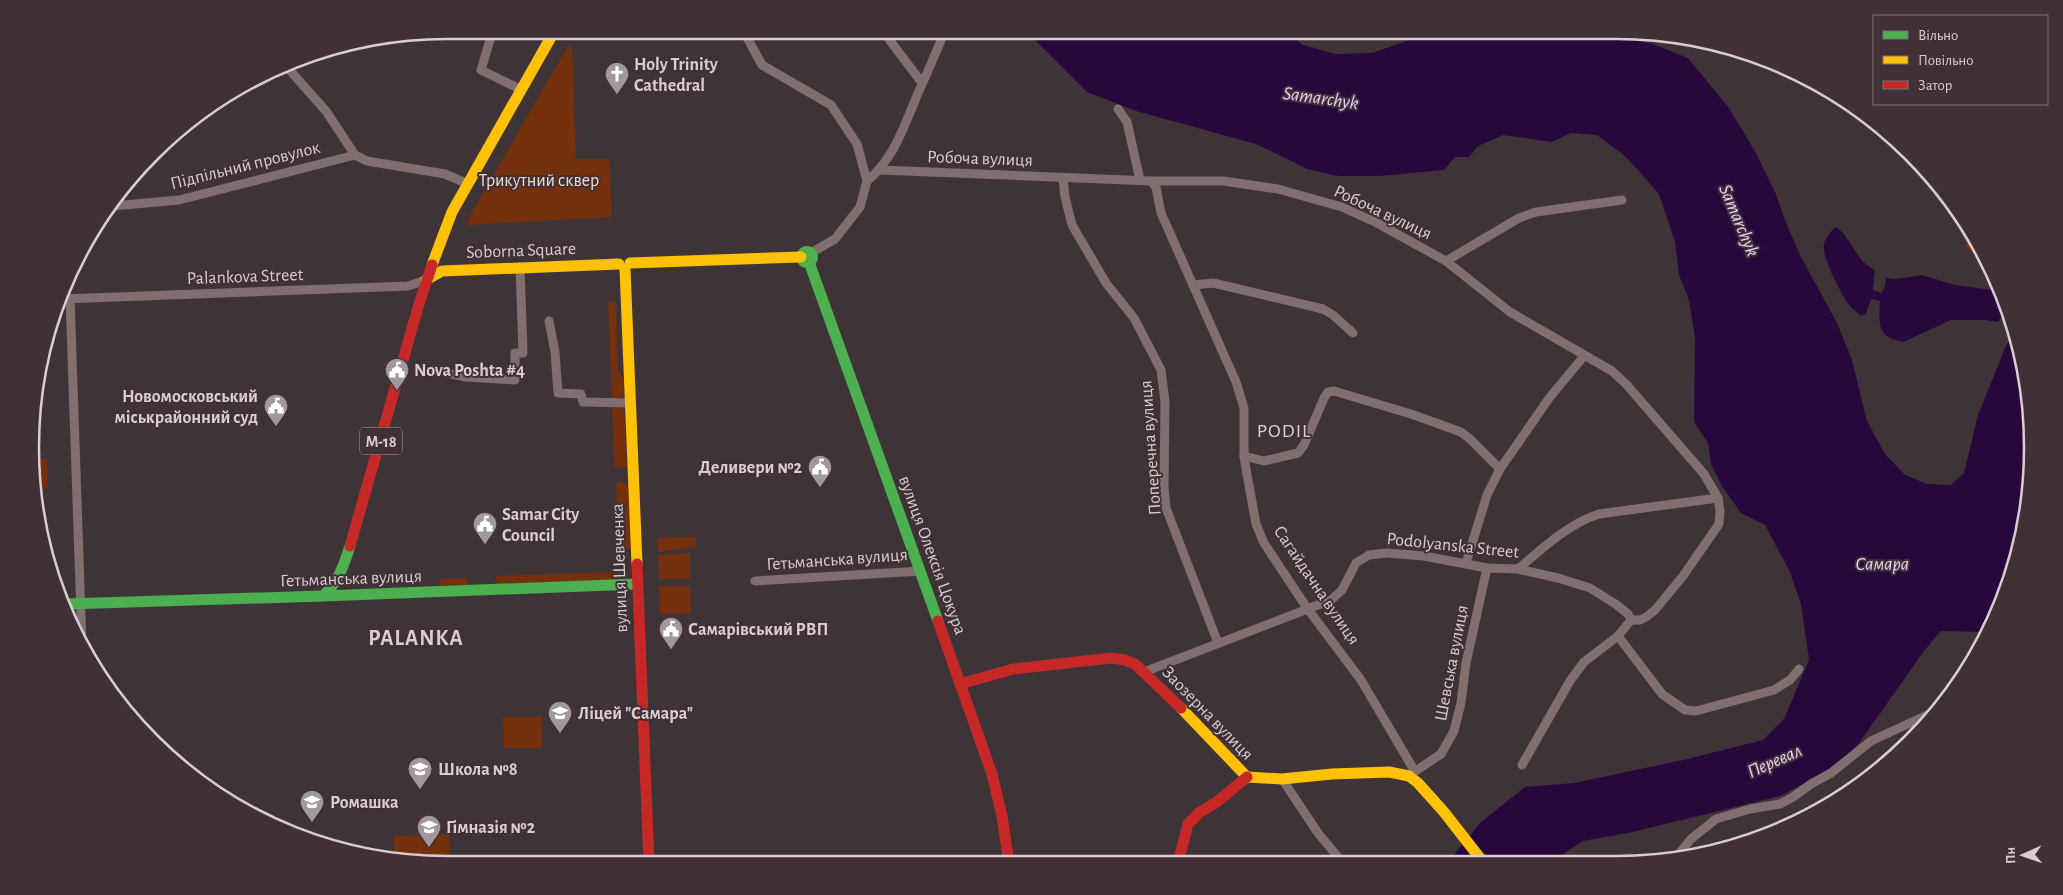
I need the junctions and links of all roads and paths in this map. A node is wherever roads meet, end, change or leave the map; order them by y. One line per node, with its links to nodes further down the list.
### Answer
1 (490, 39): 8 (street)
2 (550, 39): 8 (main road, М-18)
3 (747, 39): 14 (street)
4 (889, 39): 7 (street)
5 (942, 39): 7 (street)
6 (290, 71): 10 (street)
7 (922, 83): 11 (street)
8 (522, 90): 16 (main road, М-18)
9 (1118, 109): 13 (street)
10 (355, 155): 16 (street); 18 (street, Підпільний провулок)
11 (880, 170): 12 (street, Робоча вулиця); 14 (street)
12 (1064, 178): 13 (street, Робоча вулиця); 47 (street, Поперечна вулиця)
13 (1140, 180): 15 (street, Робоча вулиця)
14 (867, 181): 19 (street)
15 (1151, 181): 20 (street, Робоча вулиця); 24 (street, Сагайдачна вулиця)
16 (468, 184): 23 (main road, М-18)
17 (1622, 200): 20 (street)
18 (118, 206)
19 (807, 258): 21 (main road, Soborna Square); 37 (main road, вулиця Олексія Цокура)
20 (1446, 262): 28 (street, Робоча вулиця)
21 (625, 265): 22 (main road, Soborna Square); 30 (main road, вулиця Шевченка)
22 (520, 267): 23 (main road, Soborna Square); 29 (street)
23 (426, 280): 25 (street, Palankova Street); 40 (main road, М-18)
24 (1194, 285): 27 (street); 31 (street, Сагайдачна вулиця)
25 (67, 298): 41 (street)
26 (549, 321): 30 (street)
27 (1353, 333)
28 (1584, 356): 32 (street); 33 (street, Робоча вулиця)
29 (447, 373)
30 (630, 403): 39 (main road, вулиця Шевченка)
31 (1244, 456): 32 (street); 43 (street, Сагайдачна вулиця)
32 (1500, 469): 34 (street)
33 (1718, 498): 36 (street); 44 (street)
34 (1466, 563): 35 (street, Podolyanska Street); 43 (street, Podolyanska Street)
35 (1487, 568): 36 (street, Podolyanska Street); 53 (street, Шевська вулиця)
36 (1518, 569): 44 (street, Podolyanska Street)
37 (921, 571): 38 (street, Гетьманська вулиця); 50 (main road, вулиця Олексія Цокура)
38 (755, 581)
39 (637, 584): 40 (main road, Гетьманська вулиця); 57 (main road, вулиця Шевченка)
40 (323, 596): 41 (main road, Гетьманська вулиця)
41 (80, 603): 42 (main road, Гетьманська вулиця); 45 (street)
42 (70, 604)
43 (1307, 608): 47 (street, Podolyanska Street); 53 (street, Сагайдачна вулиця)
44 (1632, 620): 46 (street)
45 (81, 628)
46 (1618, 636): 48 (street); 52 (street)
47 (1218, 643): 49 (street, Podolyanska Street)
48 (1799, 669)
49 (1144, 672): 50 (main road); 54 (main road, Заозерна вулиця)
50 (960, 684): 58 (main road, вулиця Олексія Цокура)
51 (1923, 717): 56 (street)
52 (1522, 765)
53 (1411, 773): 55 (main road); 61 (main road, Сагайдачна вулиця)
54 (1246, 778): 55 (main road); 59 (main road)
55 (1282, 779): 60 (street)
56 (1682, 851)
57 (649, 856)
58 (1008, 856)
59 (1180, 856)
60 (1337, 856)
61 (1478, 856)

